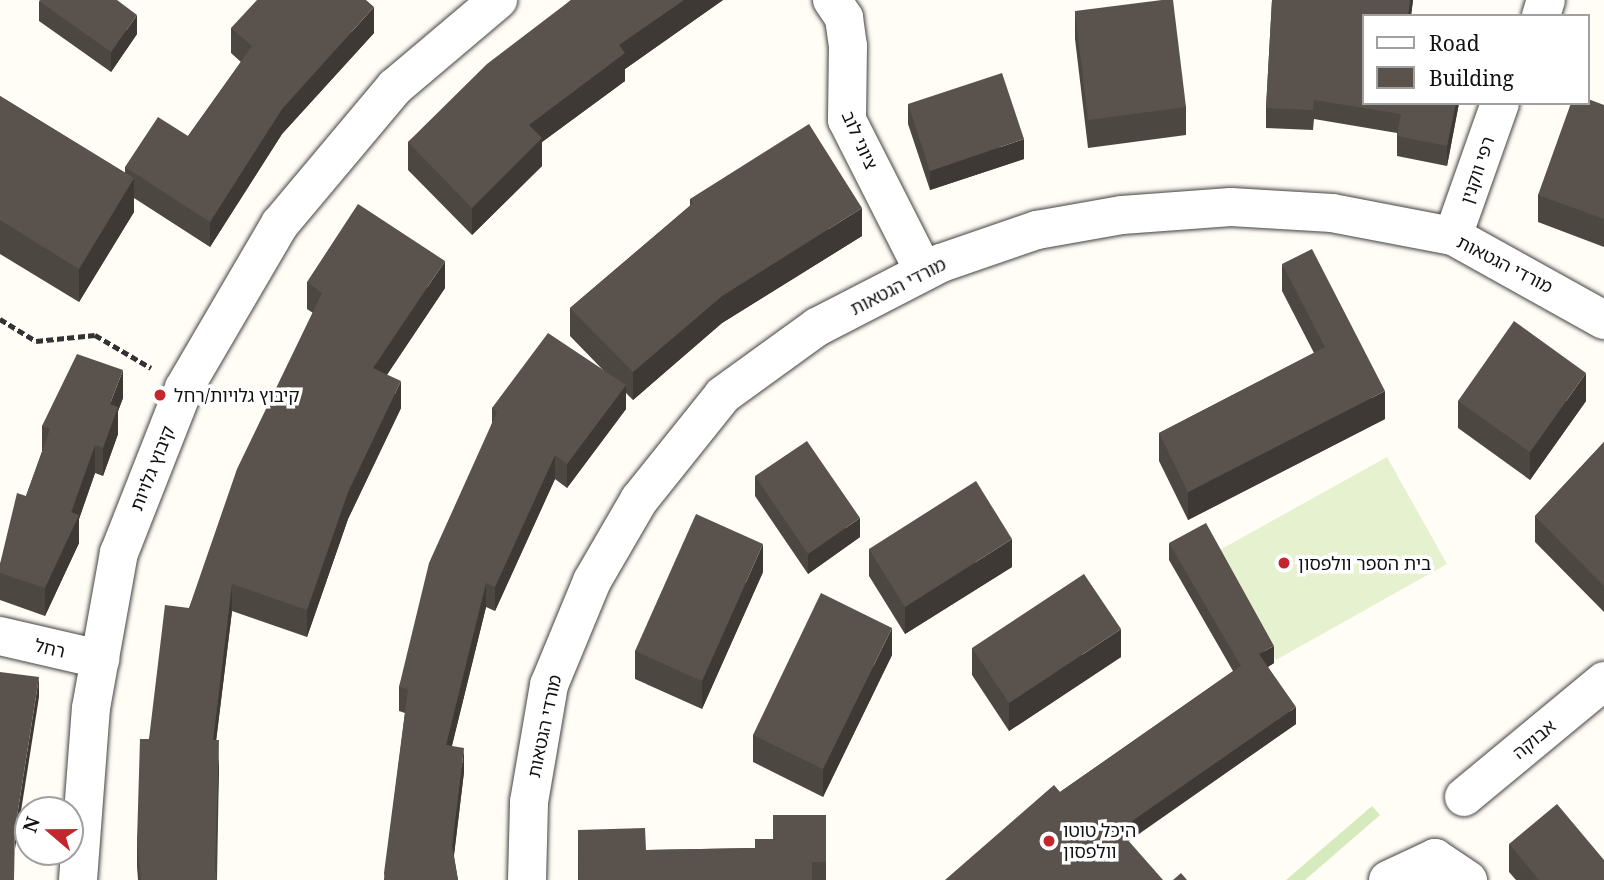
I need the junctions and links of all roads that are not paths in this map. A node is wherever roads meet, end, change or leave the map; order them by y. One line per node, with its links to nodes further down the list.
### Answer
1 (498, 0): 8 (street, קיבוץ גלויות)
2 (832, 0): 5 (street, ציוני לוב)
3 (1499, 105): 4 (street, רפי ווקנין)
4 (1453, 236): 5 (street, מורדי הגטאות); 6 (street, מורדי הגטאות)
5 (924, 272): 12 (street, מורדי הגטאות)
6 (1604, 320)
7 (0, 636): 8 (street, רחל)
8 (100, 659): 11 (street, קיבוץ גלויות)
9 (1604, 681): 10 (street, אבוקה)
10 (1464, 797)
11 (78, 880)
12 (527, 880)
13 (1388, 880): 14 (street)
14 (1468, 880)

